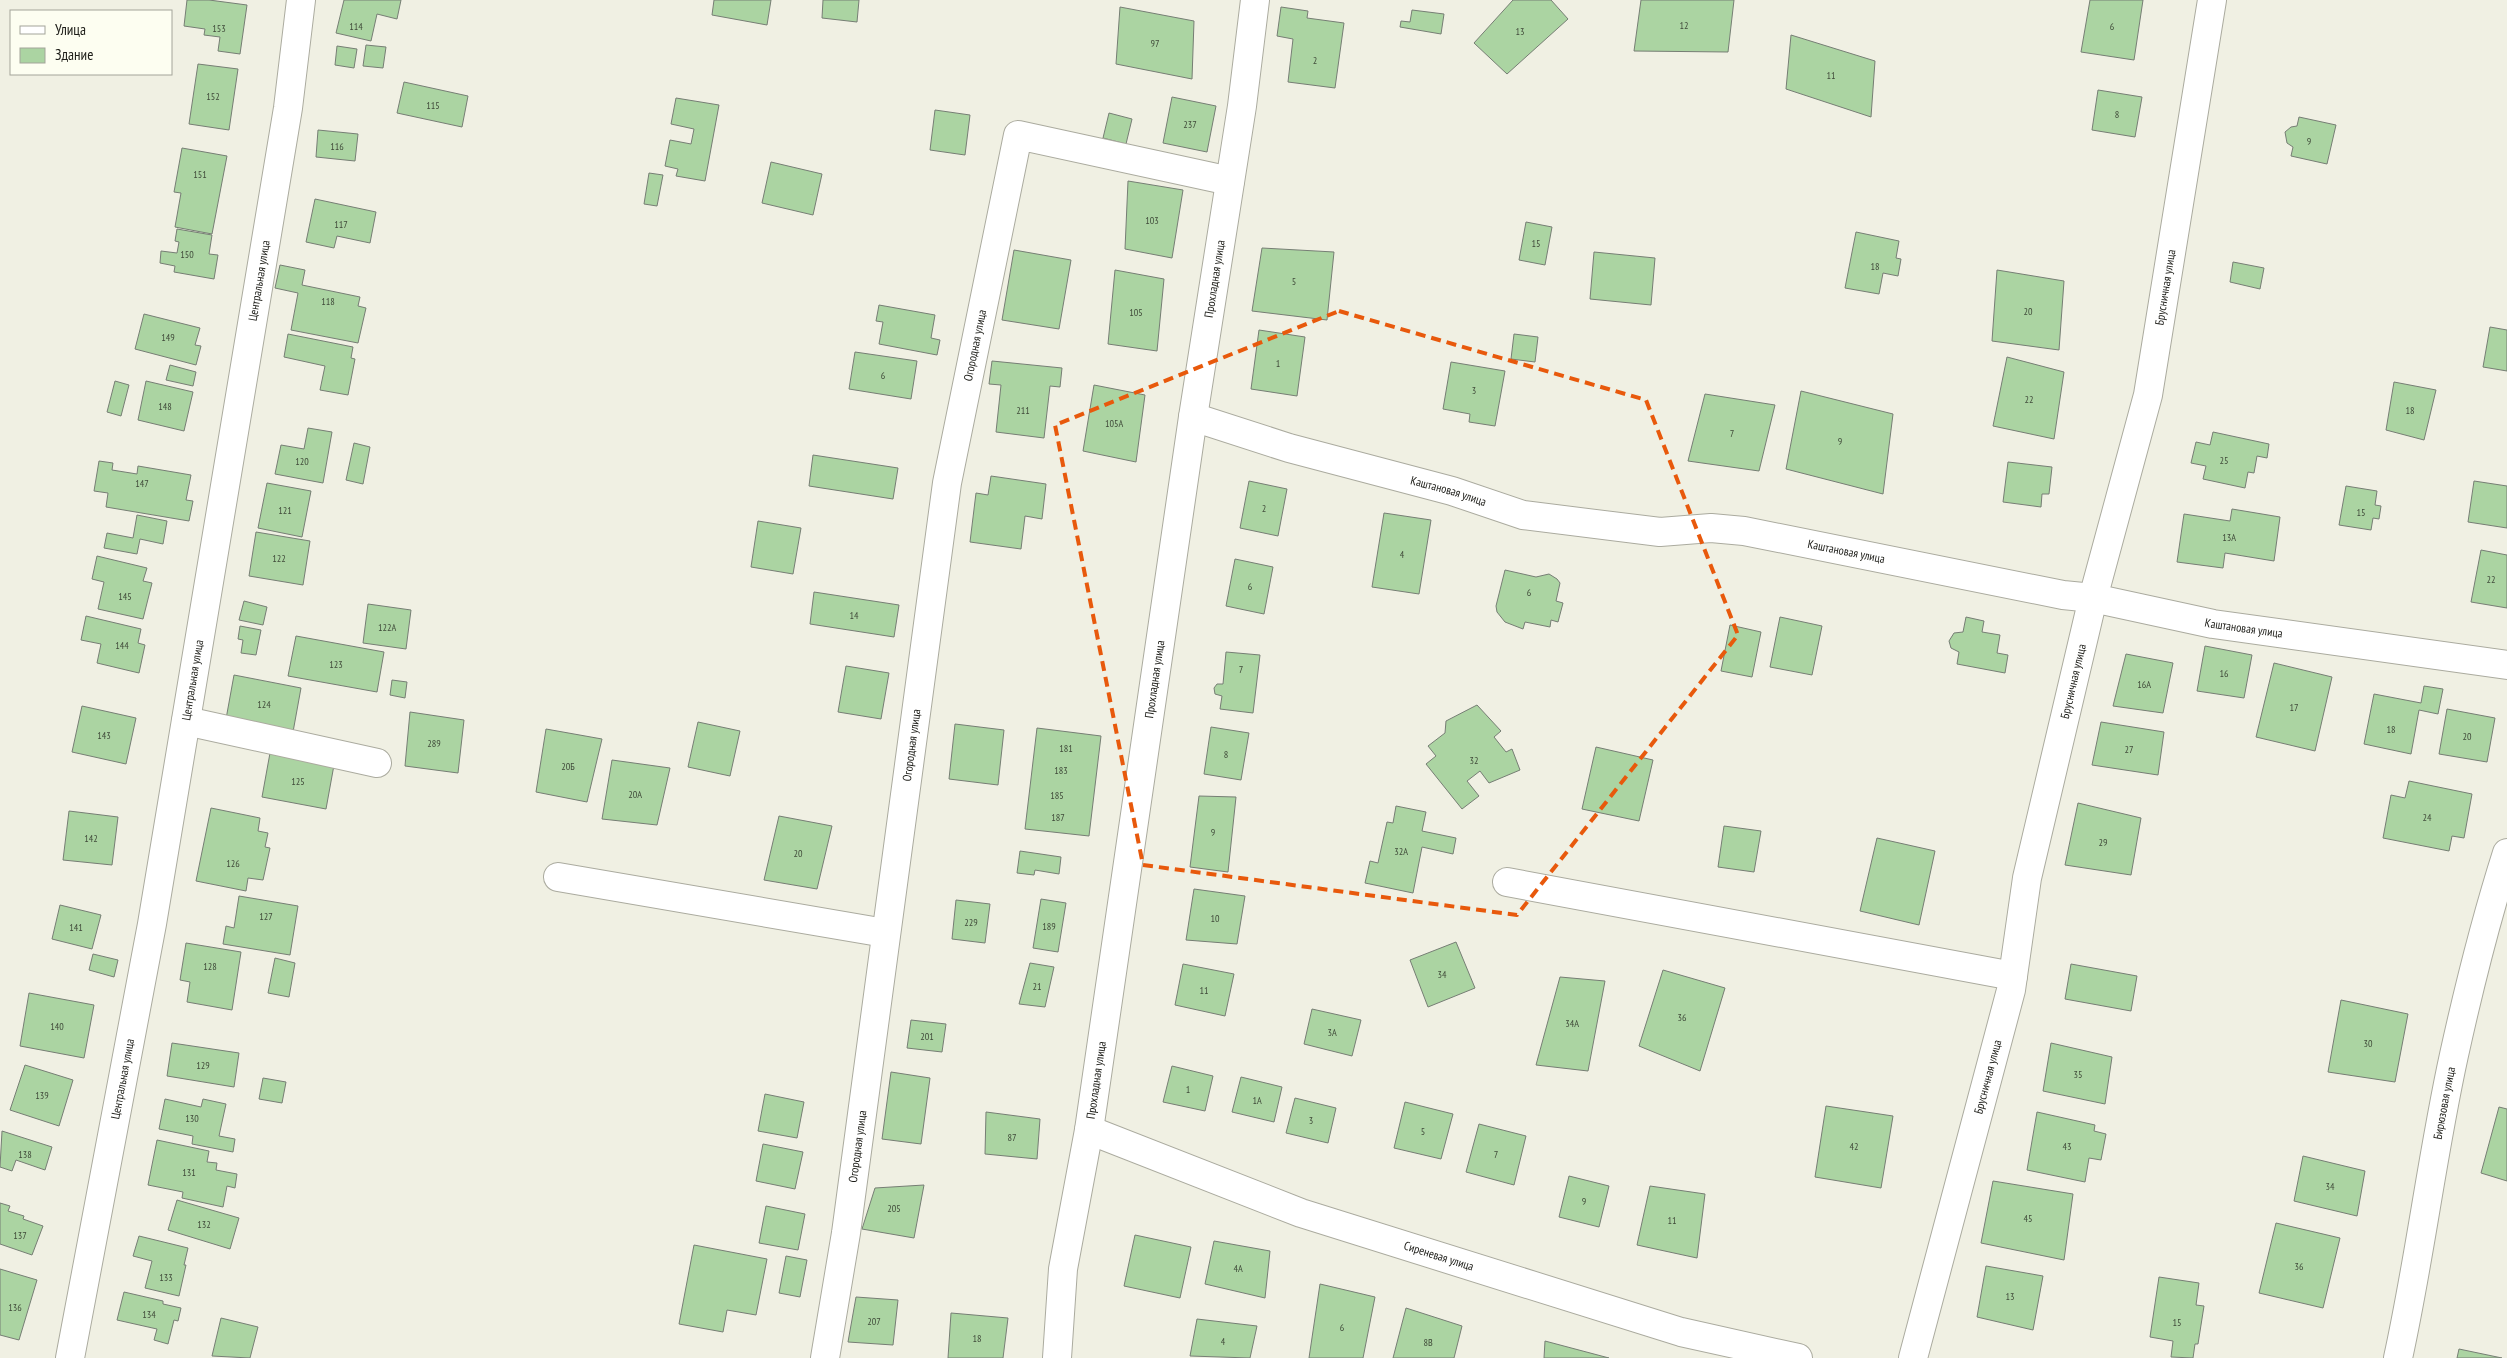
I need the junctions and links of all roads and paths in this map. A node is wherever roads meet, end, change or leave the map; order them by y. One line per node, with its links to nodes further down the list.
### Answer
1 (301, 0): 8 (street, Центральная улица)
2 (1255, 0): 4 (street, Прохладная улица)
3 (2212, 0): 6 (street, Брусничная улица)
4 (1230, 181): 5 (street, Прохладная улица); 13 (street, Огородная улица)
5 (1193, 417): 6 (street, Каштановая улица); 15 (street, Прохладная улица)
6 (2093, 598): 7 (street, Каштановая улица); 14 (street, Брусничная улица)
7 (2507, 665)
8 (186, 721): 9 (street); 16 (street, Центральная улица)
9 (377, 763)
10 (2507, 853): 21 (street, Бирюзовая улица)
11 (558, 876): 13 (street)
12 (1508, 882): 14 (street)
13 (886, 933): 17 (street, Огородная улица)
14 (2013, 976): 20 (street, Брусничная улица)
15 (1089, 1130): 18 (street, Прохладная улица); 19 (street, Сиреневая улица)
16 (70, 1358)
17 (825, 1358)
18 (1057, 1358)
19 (1798, 1358)
20 (1913, 1358)
21 (2398, 1358)

